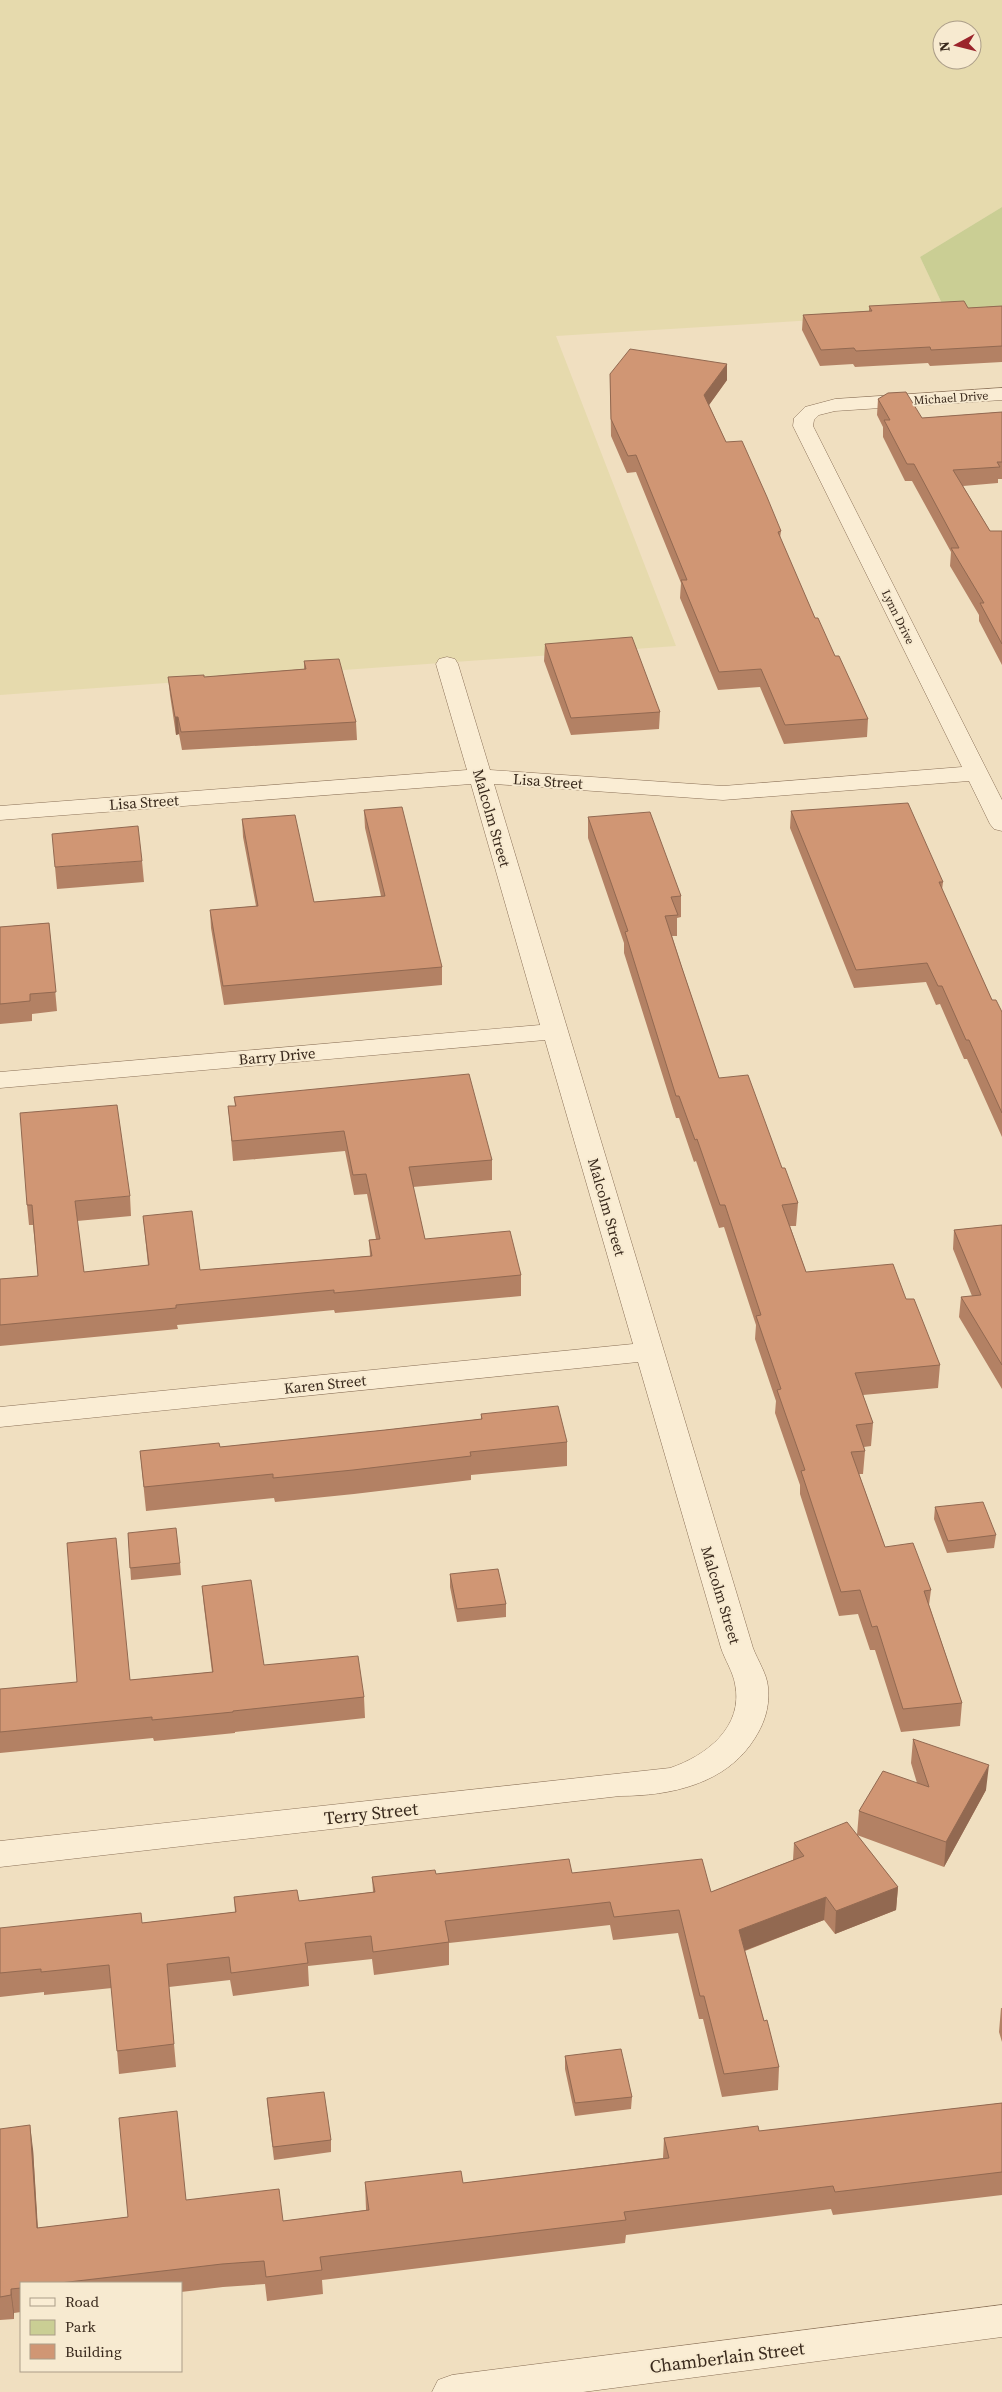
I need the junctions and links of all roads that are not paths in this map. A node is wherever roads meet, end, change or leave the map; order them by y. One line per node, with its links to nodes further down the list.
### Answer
1 (1002, 394): 2 (street, Michael Drive)
2 (812, 411): 4 (street, Lynn Drive)
3 (447, 664): 5 (street, Malcolm Street)
4 (976, 773): 5 (street, Lisa Street); 7 (street, Lynn Drive)
5 (480, 776): 6 (street, Lisa Street); 8 (street, Malcolm Street)
6 (0, 813)
7 (1002, 824)
8 (555, 1031): 9 (street, Barry Drive); 10 (street, Malcolm Street)
9 (0, 1080)
10 (649, 1352): 11 (street, Karen Street); 12 (street, Malcolm Street)
11 (0, 1417)
12 (733, 1746): 13 (street, Terry Street)
13 (0, 1854)
14 (1002, 2321): 15 (street, Chamberlain Street)
15 (452, 2392)

